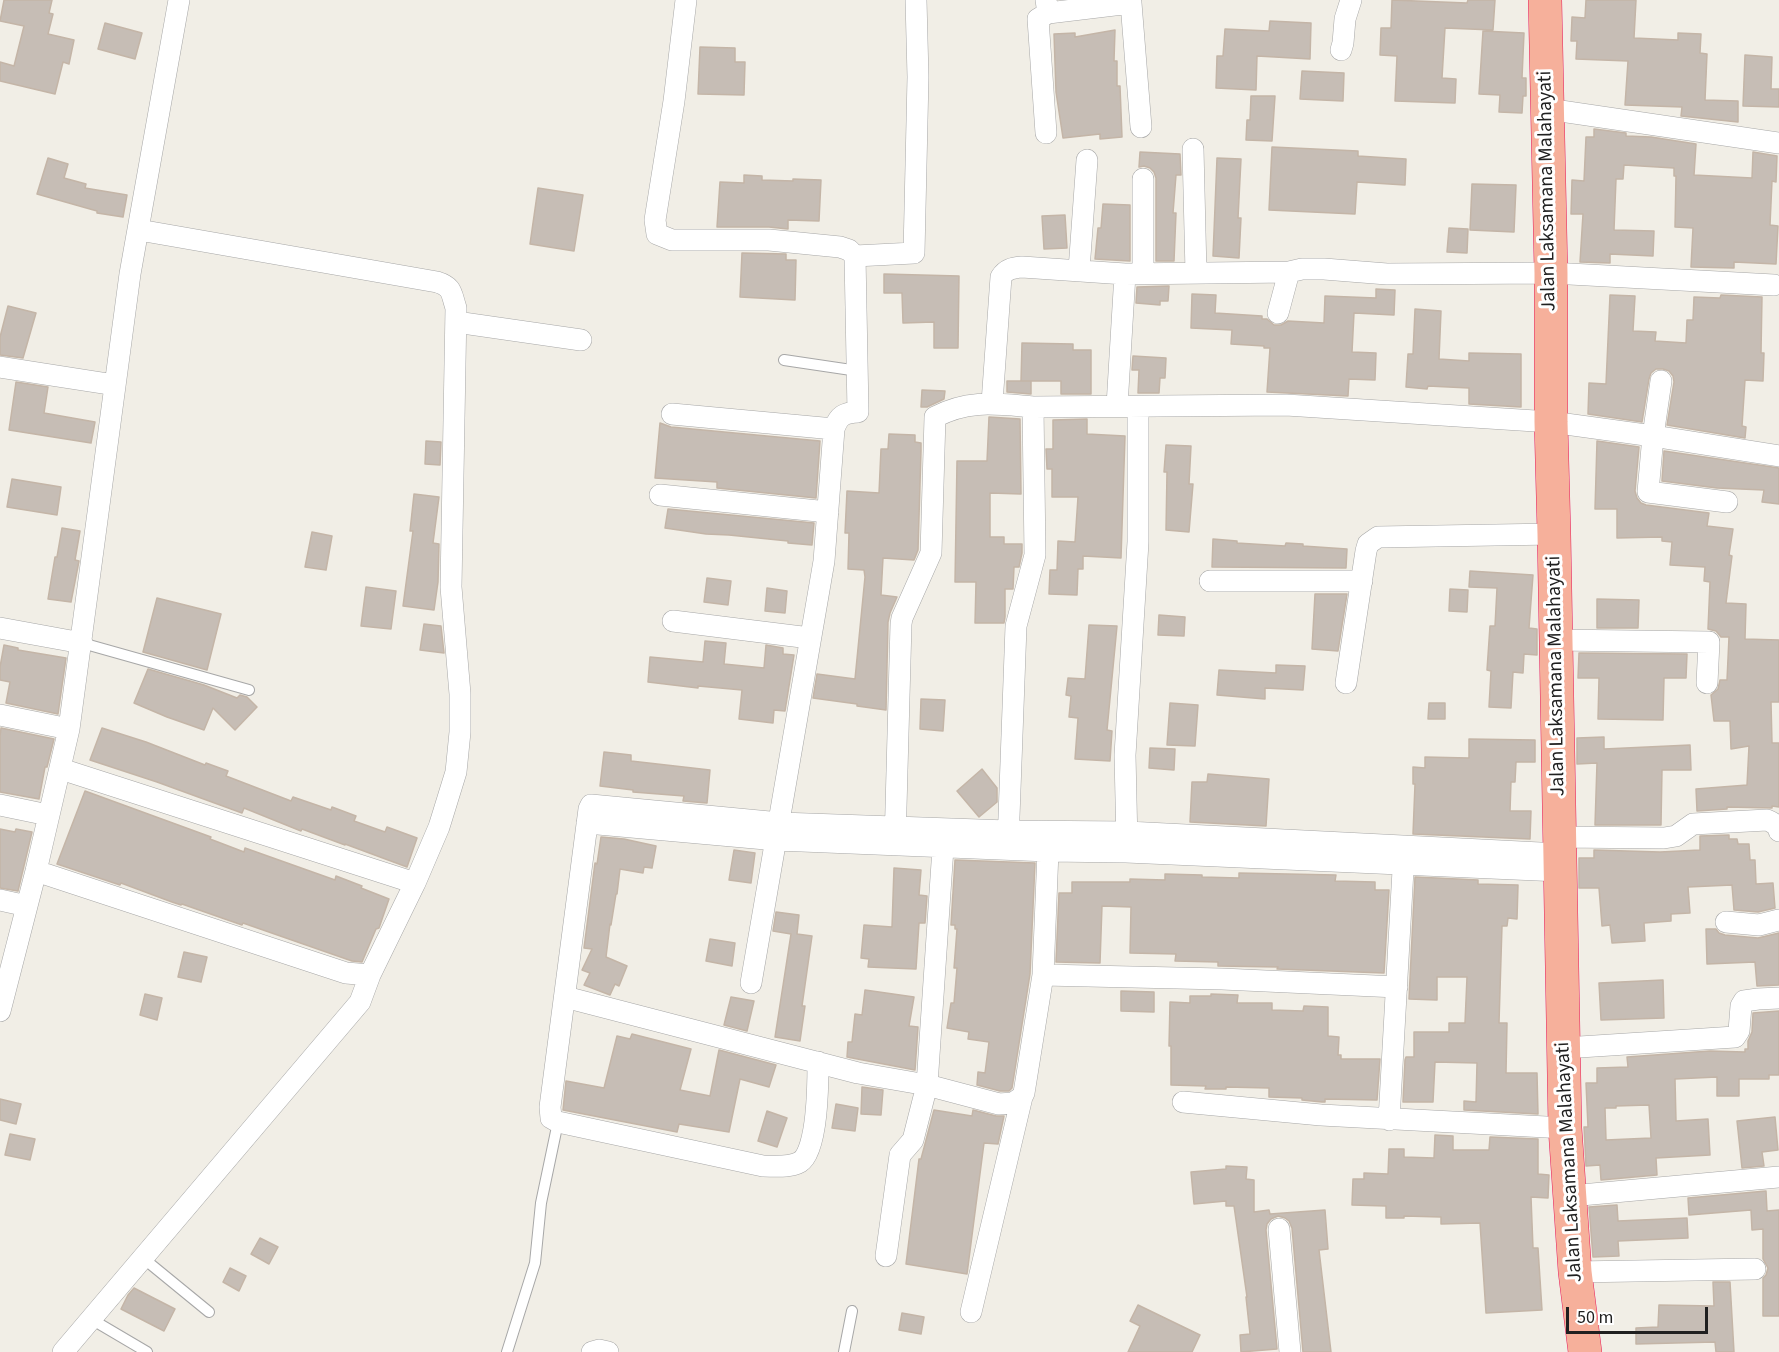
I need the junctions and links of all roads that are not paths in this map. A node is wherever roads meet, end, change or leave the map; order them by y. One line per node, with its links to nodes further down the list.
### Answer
1 (179, 0): 15 (street)
2 (686, 0): 16 (street)
3 (916, 0): 16 (street)
4 (1351, 0): 7 (street)
5 (1545, 0): 8 (highway, Jalan Laksamana Malahayati)
6 (1047, 6): 9 (street); 10 (street)
7 (1341, 50)
8 (1547, 109): 11 (street); 20 (highway, Jalan Laksamana Malahayati)
9 (1141, 127)
10 (1046, 133)
11 (1779, 143)
12 (1193, 149): 19 (street)
13 (1087, 160): 17 (street)
14 (1143, 179): 21 (street)
15 (139, 230): 24 (street); 30 (street)
16 (855, 256): 28 (street)
17 (1079, 270): 21 (street); 31 (street)
18 (1289, 272): 19 (street); 20 (street); 23 (street)
19 (1196, 273): 21 (street)
20 (1551, 273): 22 (street); 35 (highway, Jalan Laksamana Malahayati)
21 (1134, 274): 32 (street)
22 (1774, 285)
23 (1278, 313)
24 (456, 322): 25 (street); 68 (street)
25 (580, 340)
26 (784, 360): 28 (lane)
27 (0, 367): 30 (street)
28 (858, 371): 36 (street)
29 (1661, 381): 37 (street)
30 (115, 385): 49 (street)
31 (992, 403): 33 (street); 60 (street)
32 (1128, 406): 33 (street); 35 (street); 63 (street)
33 (1033, 407): 62 (street)
34 (672, 414): 36 (street)
35 (1551, 422): 37 (street); 42 (highway, Jalan Laksamana Malahayati)
36 (834, 429): 41 (street)
37 (1653, 436): 38 (street); 40 (street)
38 (1779, 456)
39 (660, 495): 41 (street)
40 (1727, 502)
41 (828, 512): 47 (street)
42 (1554, 534): 44 (street); 48 (highway, Jalan Laksamana Malahayati)
43 (1210, 581): 44 (street)
44 (1362, 581): 50 (street)
45 (673, 621): 47 (street)
46 (0, 628): 49 (street)
47 (810, 638): 59 (street)
48 (1556, 640): 51 (street); 65 (highway, Jalan Laksamana Malahayati)
49 (82, 643): 52 (lane); 54 (street)
50 (1346, 683)
51 (1707, 683)
52 (249, 690)
53 (0, 715): 54 (street)
54 (69, 729): 55 (street)
55 (61, 770): 57 (street); 68 (street)
56 (0, 805): 57 (street)
57 (48, 815): 67 (street)
58 (1779, 831): 65 (street)
59 (778, 832): 60 (street); 75 (street); 78 (street)
60 (896, 836): 61 (street)
61 (944, 838): 62 (street); 82 (street)
62 (1008, 840): 63 (street); 64 (street)
63 (1127, 842): 64 (street); 66 (street)
64 (1048, 851): 74 (street)
65 (1560, 854): 66 (street); 80 (highway, Jalan Laksamana Malahayati)
66 (1404, 855): 76 (street)
67 (36, 871): 70 (street); 73 (street)
68 (415, 883): 73 (street)
69 (0, 900): 70 (street)
70 (27, 906): 77 (street)
71 (1779, 920): 72 (street)
72 (1726, 922)
73 (370, 975): 92 (street)
74 (1043, 975): 76 (street); 83 (street)
75 (751, 983)
76 (1397, 987): 85 (street)
77 (2, 997)
78 (565, 997): 81 (street); 86 (street)
79 (1779, 998): 80 (street)
80 (1564, 1048): 87 (highway, Jalan Laksamana Malahayati)
81 (818, 1062): 82 (street); 86 (street)
82 (927, 1085): 83 (street); 91 (street)
83 (1022, 1096): 97 (street)
84 (1183, 1102): 85 (street)
85 (1389, 1120): 87 (street)
86 (558, 1122): 101 (lane)
87 (1565, 1128): 89 (highway, Jalan Laksamana Malahayati)
88 (1779, 1177): 89 (street)
89 (1570, 1196): 94 (highway, Jalan Laksamana Malahayati)
90 (1279, 1229): 105 (street)
91 (886, 1256)
92 (143, 1258): 96 (lane); 98 (street)
93 (1755, 1269): 94 (street)
94 (1575, 1272): 106 (highway, Jalan Laksamana Malahayati)
95 (852, 1311): 104 (lane)
96 (209, 1312)
97 (972, 1312)
98 (91, 1319): 99 (street); 100 (lane)
99 (63, 1352)
100 (147, 1352)
101 (507, 1352)
102 (592, 1352): 103 (street)
103 (608, 1352)
104 (844, 1352)
105 (1290, 1352)
106 (1585, 1352)

